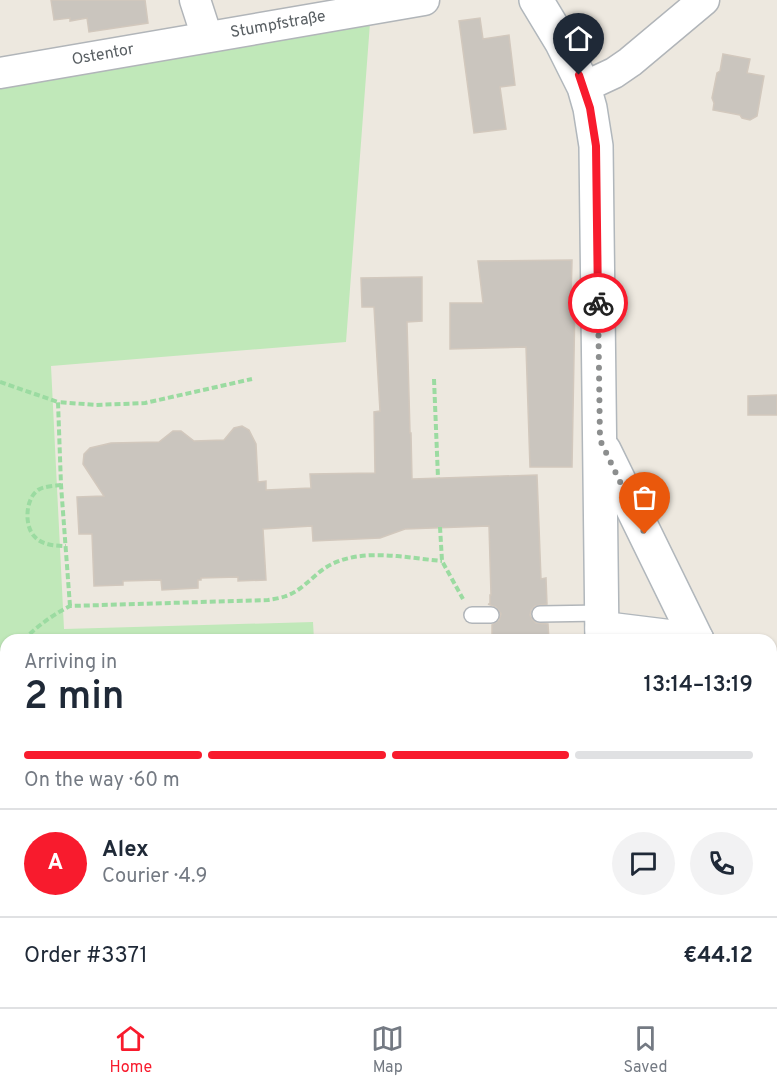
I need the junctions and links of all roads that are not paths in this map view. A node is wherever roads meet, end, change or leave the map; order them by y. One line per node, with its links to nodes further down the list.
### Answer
1 (195, 0): 5 (street, Stumpfstraße)
2 (424, 0): 5 (street, Stumpfstraße)
3 (536, 0): 7 (main road)
4 (704, 0): 7 (street)
5 (207, 37): 6 (street, Ostentor)
6 (0, 73)
7 (584, 87): 8 (main road)
8 (600, 440): 12 (main road); 14 (main road)
9 (540, 614): 12 (lane)
10 (472, 615): 11 (lane)
11 (491, 615)
12 (602, 628): 13 (main road)
13 (648, 634)
14 (694, 634)

